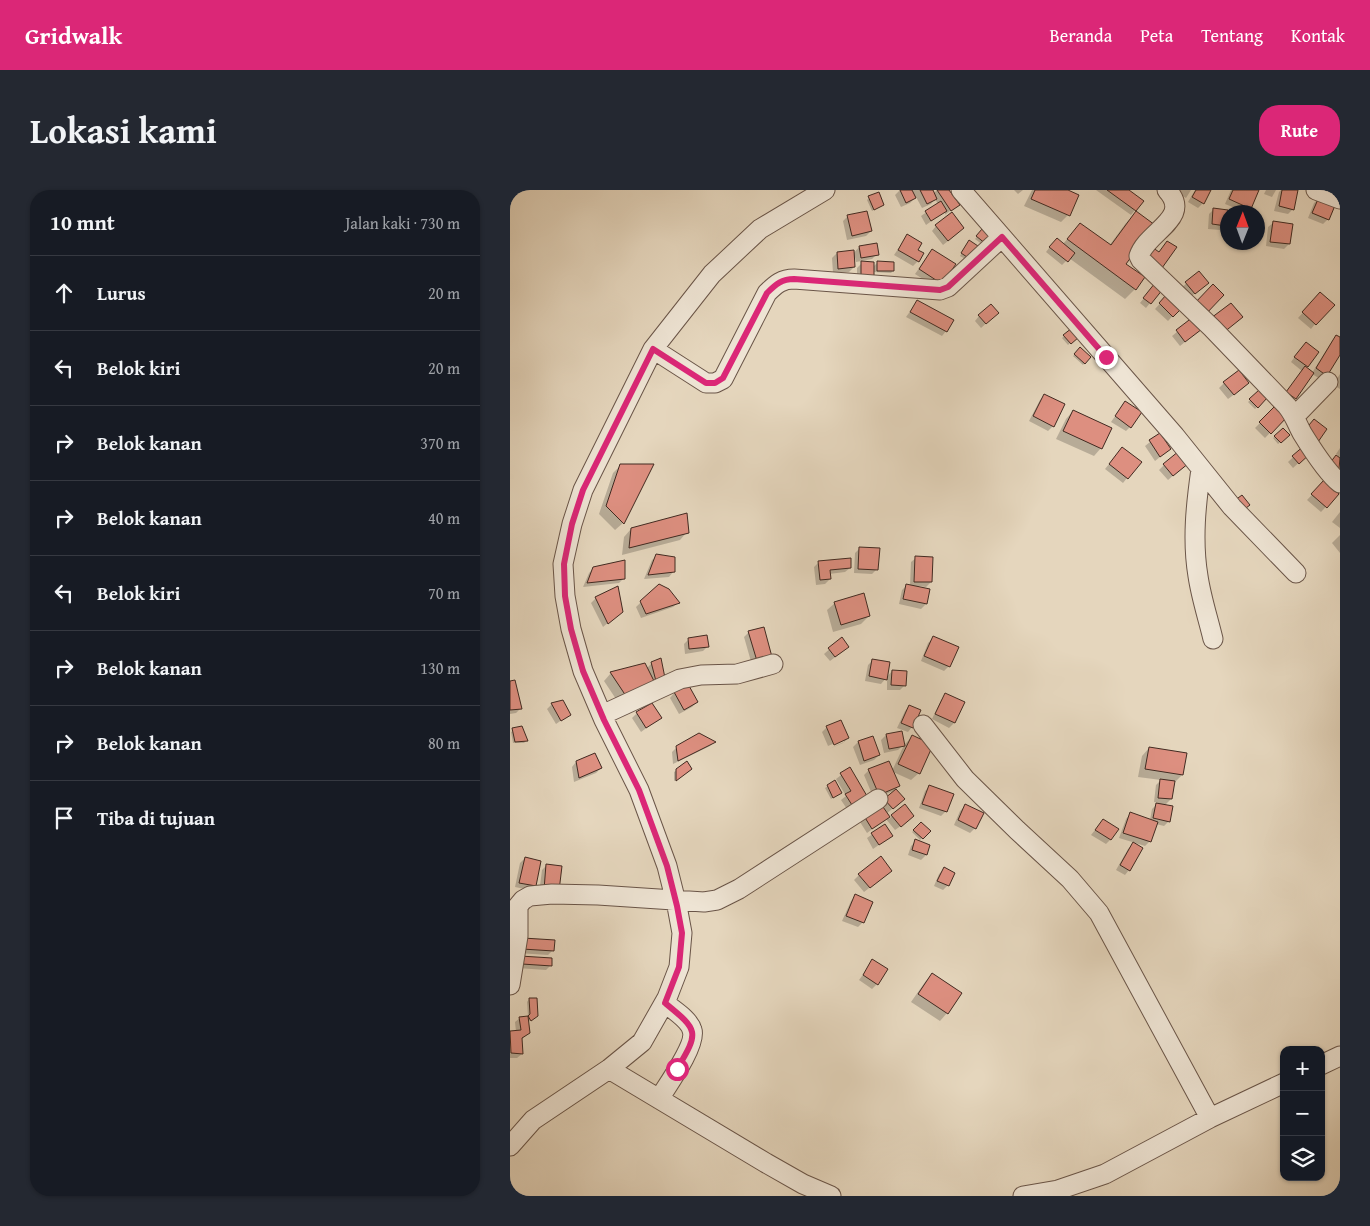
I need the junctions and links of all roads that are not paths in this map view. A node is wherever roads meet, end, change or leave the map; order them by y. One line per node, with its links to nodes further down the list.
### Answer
1 (825, 190): 7 (street)
2 (961, 190): 6 (street)
3 (1166, 190): 9 (street)
4 (1320, 191): 5 (street)
5 (1340, 199)
6 (1002, 237): 7 (street); 10 (street)
7 (653, 349): 15 (street)
8 (1328, 382): 9 (street)
9 (1295, 416): 11 (street)
10 (1201, 469): 12 (street); 13 (street)
11 (1340, 483)
12 (1296, 573)
13 (1213, 639)
14 (773, 664): 15 (street)
15 (602, 715): 18 (street)
16 (923, 725): 27 (street)
17 (878, 799): 18 (street)
18 (676, 902): 19 (street); 21 (street)
19 (514, 916): 20 (street)
20 (510, 985)
21 (665, 1003): 24 (street); 26 (street)
22 (1340, 1056): 23 (street)
23 (1325, 1063)
24 (609, 1069): 26 (street); 28 (street)
25 (1280, 1085): 27 (street)
26 (659, 1099): 29 (street)
27 (1210, 1118): 30 (street)
28 (510, 1144)
29 (831, 1196)
30 (1023, 1196)

